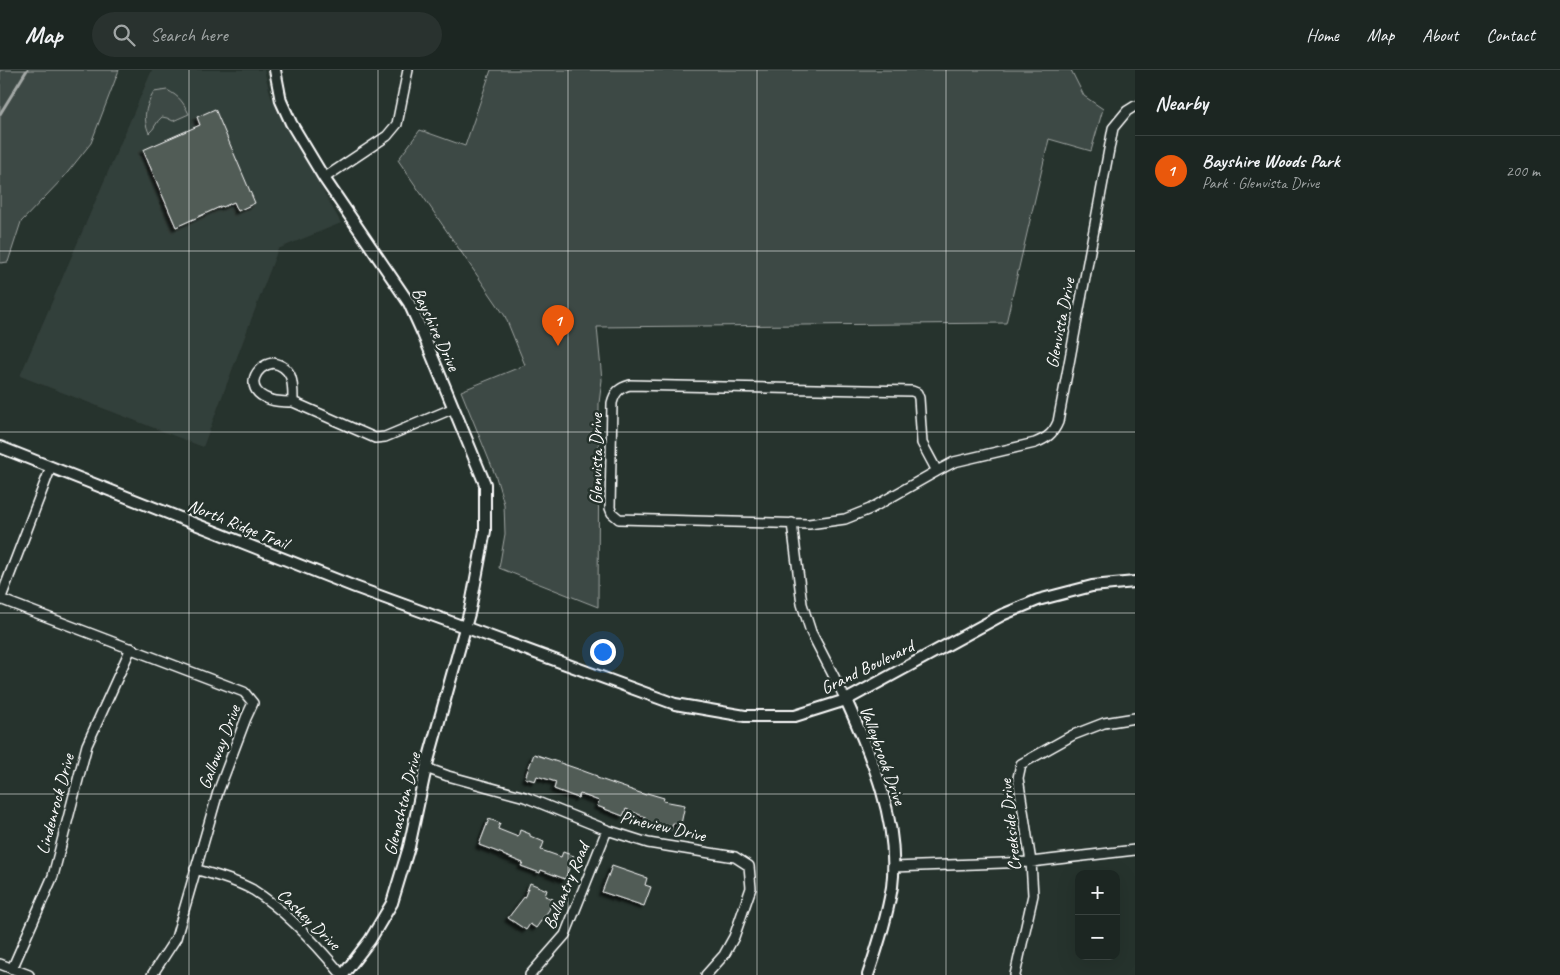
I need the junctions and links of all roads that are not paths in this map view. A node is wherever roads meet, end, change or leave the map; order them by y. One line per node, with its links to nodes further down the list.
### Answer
1 (275, 70): 4 (street, Bayshire Drive)
2 (408, 70): 4 (street)
3 (1135, 106): 9 (street, Glenvista Drive)
4 (324, 178): 6 (street, Bayshire Drive)
5 (293, 402): 5 (street); 6 (street)
6 (454, 408): 13 (street, Bayshire Drive)
7 (0, 447): 8 (street, North Ridge Trail)
8 (51, 467): 12 (street); 13 (street, North Ridge Trail)
9 (937, 470): 10 (street, Glenvista Drive); 10 (street, Glenvista Drive)
10 (792, 523): 15 (street, Valleybrook Drive)
11 (1135, 582): 15 (street, Grand Boulevard)
12 (0, 599): 14 (street, Galloway Drive)
13 (464, 628): 15 (street, Grand Boulevard); 17 (street, Glenashton Drive)
14 (130, 648): 22 (street, Galloway Drive); 24 (street, Lindenrock Drive)
15 (846, 700): 21 (street, Valleybrook Drive)
16 (1135, 718): 20 (street, Creekside Drive)
17 (426, 768): 18 (street, Pineview Drive); 27 (street, Glenashton Drive)
18 (607, 830): 28 (street, Ballantry Road); 29 (street, Pineview Drive)
19 (1135, 850): 20 (street)
20 (1030, 862): 21 (street); 31 (street, Creekside Drive)
21 (892, 867): 30 (street, Valleybrook Drive)
22 (195, 869): 26 (street, Galloway Drive); 27 (street, Cashey Drive)
23 (0, 964): 24 (street)
24 (12, 968): 25 (street)
25 (29, 975)
26 (152, 975)
27 (343, 975)
28 (530, 975)
29 (706, 975)
30 (868, 975)
31 (1015, 975)

